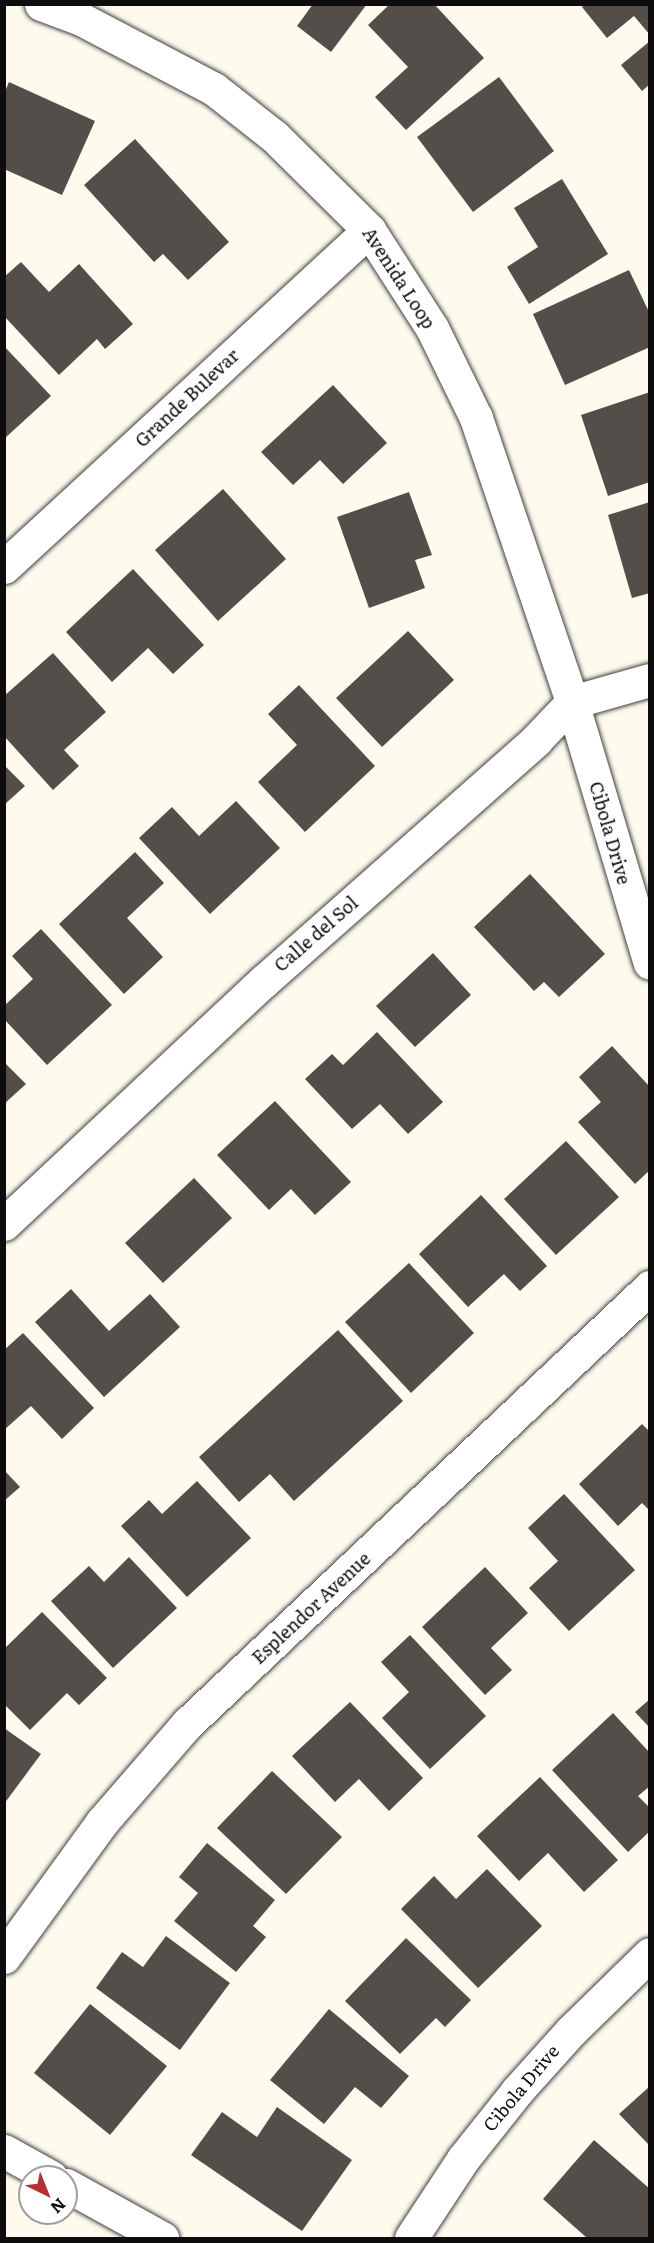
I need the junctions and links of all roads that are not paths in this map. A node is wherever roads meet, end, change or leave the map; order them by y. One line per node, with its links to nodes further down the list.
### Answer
1 (41, 4): 2 (street, Avenida Loop)
2 (369, 230): 3 (street, Grande Bulevar); 5 (street, Avenida Loop)
3 (4, 567)
4 (650, 680): 5 (street)
5 (572, 702): 6 (street, Cibola Drive); 7 (street, Calle del Sol)
6 (650, 963)
7 (4, 1224)
8 (650, 1287): 10 (street, Esplendor Avenue)
9 (650, 1954): 15 (street, Cibola Drive)
10 (4, 1958)
11 (4, 2151): 12 (street)
12 (29, 2165)
13 (78, 2192): 14 (street)
14 (162, 2238)
15 (411, 2238)

